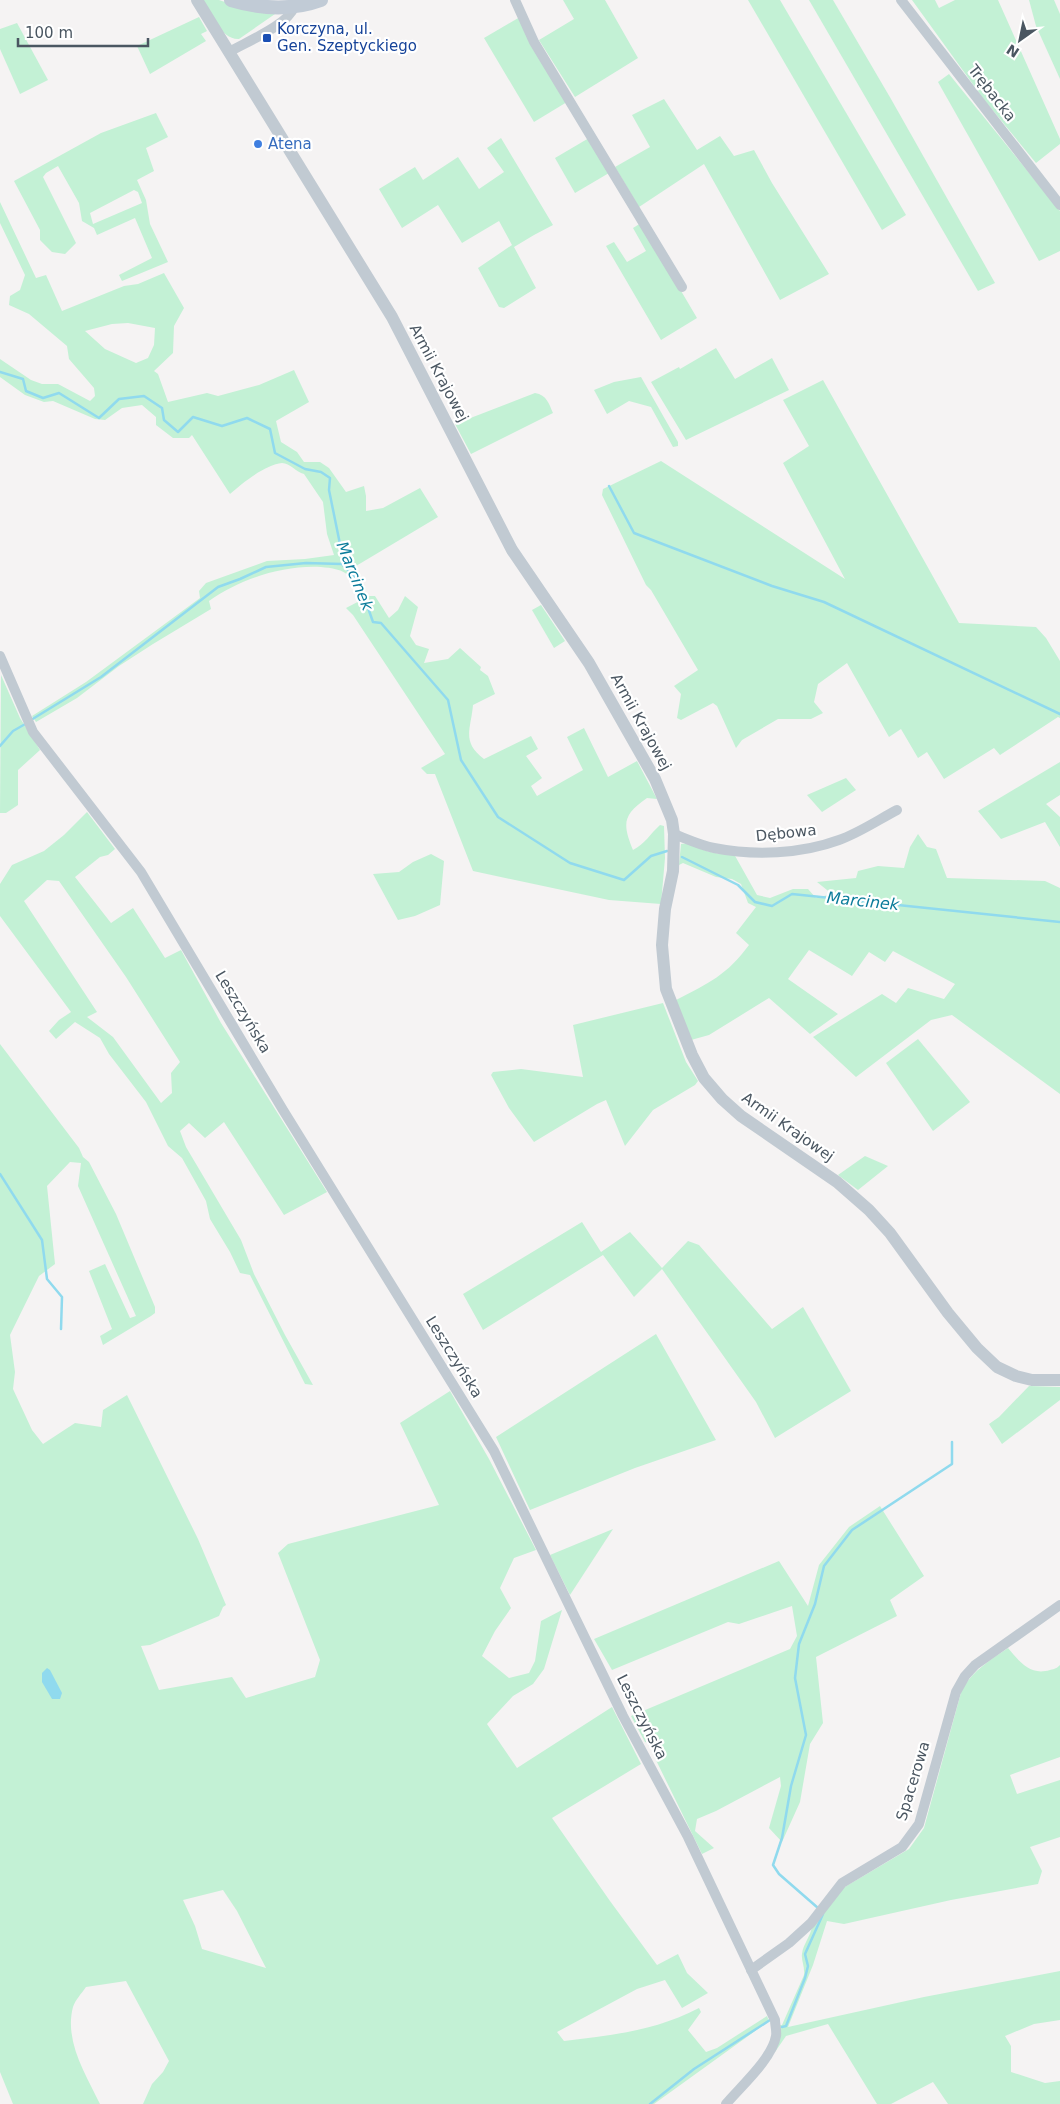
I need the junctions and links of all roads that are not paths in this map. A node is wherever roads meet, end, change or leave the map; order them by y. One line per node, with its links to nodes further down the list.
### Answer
1 (196, 0): 7 (street, Armii Krajowej)
2 (231, 0): 6 (main road)
3 (321, 0): 6 (main road)
4 (515, 0): 9 (street)
5 (901, 0): 8 (street, Trębacka)
6 (294, 7): 7 (street)
7 (229, 52): 12 (street, Armii Krajowej)
8 (1060, 205)
9 (682, 287)
10 (0, 656): 15 (street, Leszczyńska)
11 (897, 810): 12 (street, Dębowa)
12 (674, 834): 13 (street, Armii Krajowej)
13 (1060, 1380)
14 (1060, 1605): 15 (street, Spacerowa)
15 (751, 1970): 16 (street, Leszczyńska)
16 (726, 2104)

